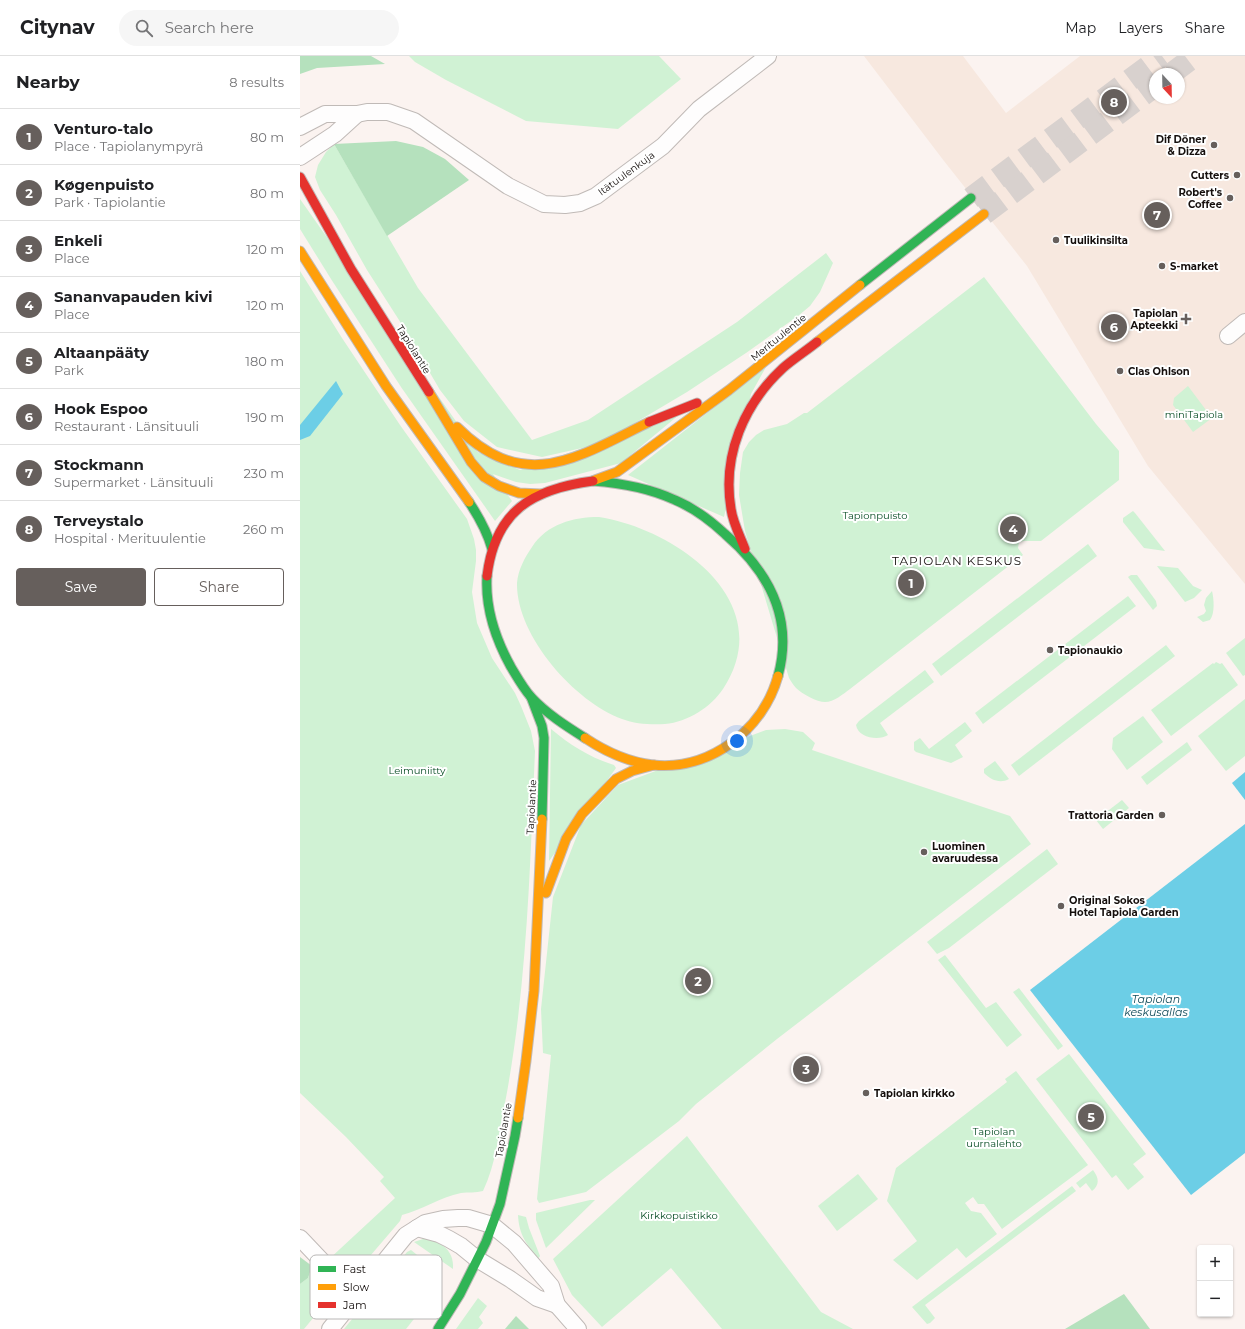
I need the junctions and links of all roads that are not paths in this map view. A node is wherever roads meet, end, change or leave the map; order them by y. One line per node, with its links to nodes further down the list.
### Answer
1 (768, 56): 2 (street, Itätuulenkuja)
2 (357, 114): 3 (street, Itätuulenkuja); 4 (street)
3 (300, 127)
4 (300, 157)
5 (300, 177): 12 (main road, Tapiolantie)
6 (971, 198): 11 (main road, Merituulentie)
7 (984, 214): 16 (main road)
8 (300, 251): 15 (main road)
9 (1245, 322): 10 (street)
10 (1228, 336)
11 (729, 390): 12 (main road); 13 (main road, Merituulentie)
12 (444, 416): 14 (main road, Tapiolantie)
13 (593, 481): 14 (main road); 16 (main road)
14 (541, 494): 15 (main road)
15 (492, 550): 17 (main road)
16 (747, 556): 18 (main road)
17 (531, 697): 18 (main road); 19 (main road, Tapiolantie)
18 (654, 765): 19 (main road, Tapiolantie)
19 (538, 921): 20 (main road, Tapiolantie)
20 (492, 1225): 21 (street); 25 (main road, Tapiolantie); 26 (street)
21 (417, 1228): 24 (street); 25 (street)
22 (300, 1238): 23 (street)
23 (316, 1255)
24 (389, 1255)
25 (477, 1259): 26 (street); 29 (main road, Tapiolantie)
26 (557, 1305): 30 (street)
27 (338, 1319): 28 (street)
28 (330, 1329)
29 (438, 1329)
30 (578, 1329)

